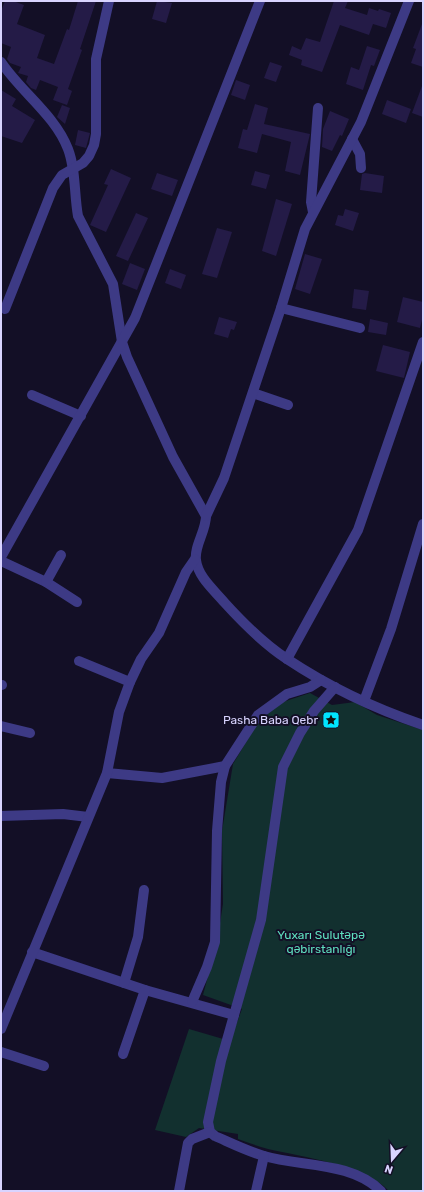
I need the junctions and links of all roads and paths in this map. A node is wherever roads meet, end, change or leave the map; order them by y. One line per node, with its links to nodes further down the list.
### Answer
1 (110, 1): 8 (street)
2 (260, 1): 13 (street)
3 (409, 1): 6 (street)
4 (1, 62): 8 (street)
5 (318, 108): 9 (street)
6 (352, 139): 7 (street); 9 (street)
7 (361, 168)
8 (74, 169): 11 (street); 13 (street)
9 (313, 212): 10 (street)
10 (281, 308): 12 (street); 15 (street)
11 (5, 309)
12 (360, 328)
13 (122, 342): 18 (street); 19 (street)
14 (423, 342): 27 (street)
15 (253, 393): 17 (street); 19 (street)
16 (32, 395): 18 (street)
17 (288, 405)
18 (81, 416): 22 (street)
19 (206, 516): 23 (street)
20 (423, 524): 32 (street)
21 (61, 555): 25 (street)
22 (1, 557)
23 (195, 559): 27 (street); 30 (street)
24 (1, 561): 25 (street)
25 (46, 582): 26 (street)
26 (77, 602)
27 (287, 659): 29 (street)
28 (78, 661): 30 (street)
29 (321, 680): 31 (street); 36 (street)
30 (130, 682): 37 (street)
31 (335, 687): 32 (street); 46 (street)
32 (364, 701): 33 (street)
33 (423, 725)
34 (1, 726): 35 (street)
35 (30, 733)
36 (225, 766): 37 (street); 44 (street)
37 (107, 773): 39 (street)
38 (1, 816): 39 (street)
39 (88, 817): 41 (street)
40 (144, 890): 42 (street)
41 (32, 952): 42 (street); 45 (street)
42 (124, 983): 43 (street)
43 (145, 990): 44 (street); 49 (street)
44 (192, 1002): 46 (street)
45 (5, 1010): 47 (street)
46 (234, 1015): 51 (street)
47 (1, 1029)
48 (1, 1052): 50 (street)
49 (123, 1054)
50 (44, 1066)
51 (210, 1132): 52 (street); 53 (street)
52 (264, 1156): 54 (street); 55 (street)
53 (179, 1191)
54 (256, 1191)
55 (381, 1191)

